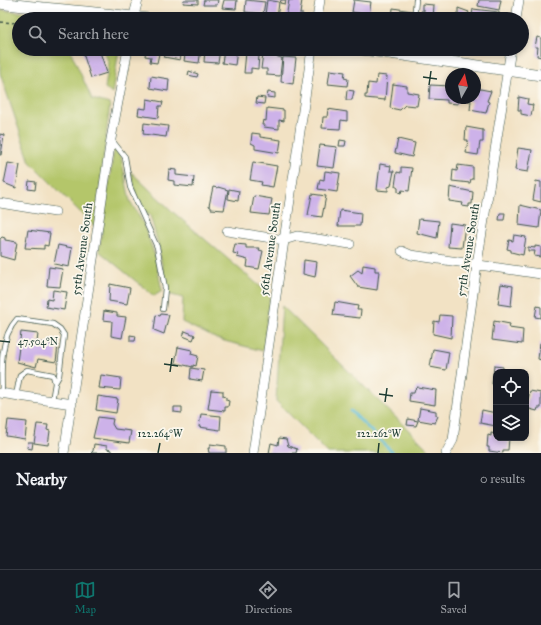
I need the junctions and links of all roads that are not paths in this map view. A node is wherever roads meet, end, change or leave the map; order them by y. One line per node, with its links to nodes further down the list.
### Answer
1 (138, 0): 7 (street)
2 (320, 0): 8 (street)
3 (416, 0): 9 (lane)
4 (518, 0): 10 (street)
5 (0, 3): 6 (street)
6 (75, 12)
7 (135, 12)
8 (318, 12)
9 (415, 12)
10 (517, 12)
11 (127, 56): 17 (street, 55th Avenue South)
12 (311, 56): 21 (street, 56th Avenue South)
13 (426, 56): 15 (street)
14 (510, 56): 15 (street, 57th Avenue South)
15 (508, 71): 16 (street); 24 (street, 57th Avenue South)
16 (541, 75)
17 (111, 139): 26 (lane); 31 (street, 55th Avenue South)
18 (0, 203): 19 (street)
19 (55, 212)
20 (228, 231): 21 (street)
21 (284, 240): 22 (street); 33 (street, 56th Avenue South)
22 (350, 244)
23 (402, 251): 24 (street)
24 (477, 264): 25 (street); 34 (street, 57th Avenue South)
25 (541, 274)
26 (163, 310)
27 (55, 383): 28 (lane); 29 (lane); 30 (lane)
28 (1, 393): 29 (street)
29 (16, 396): 30 (street)
30 (52, 401): 31 (street)
31 (72, 404): 32 (street, 55th Avenue South)
32 (64, 453)
33 (253, 453)
34 (446, 453)

